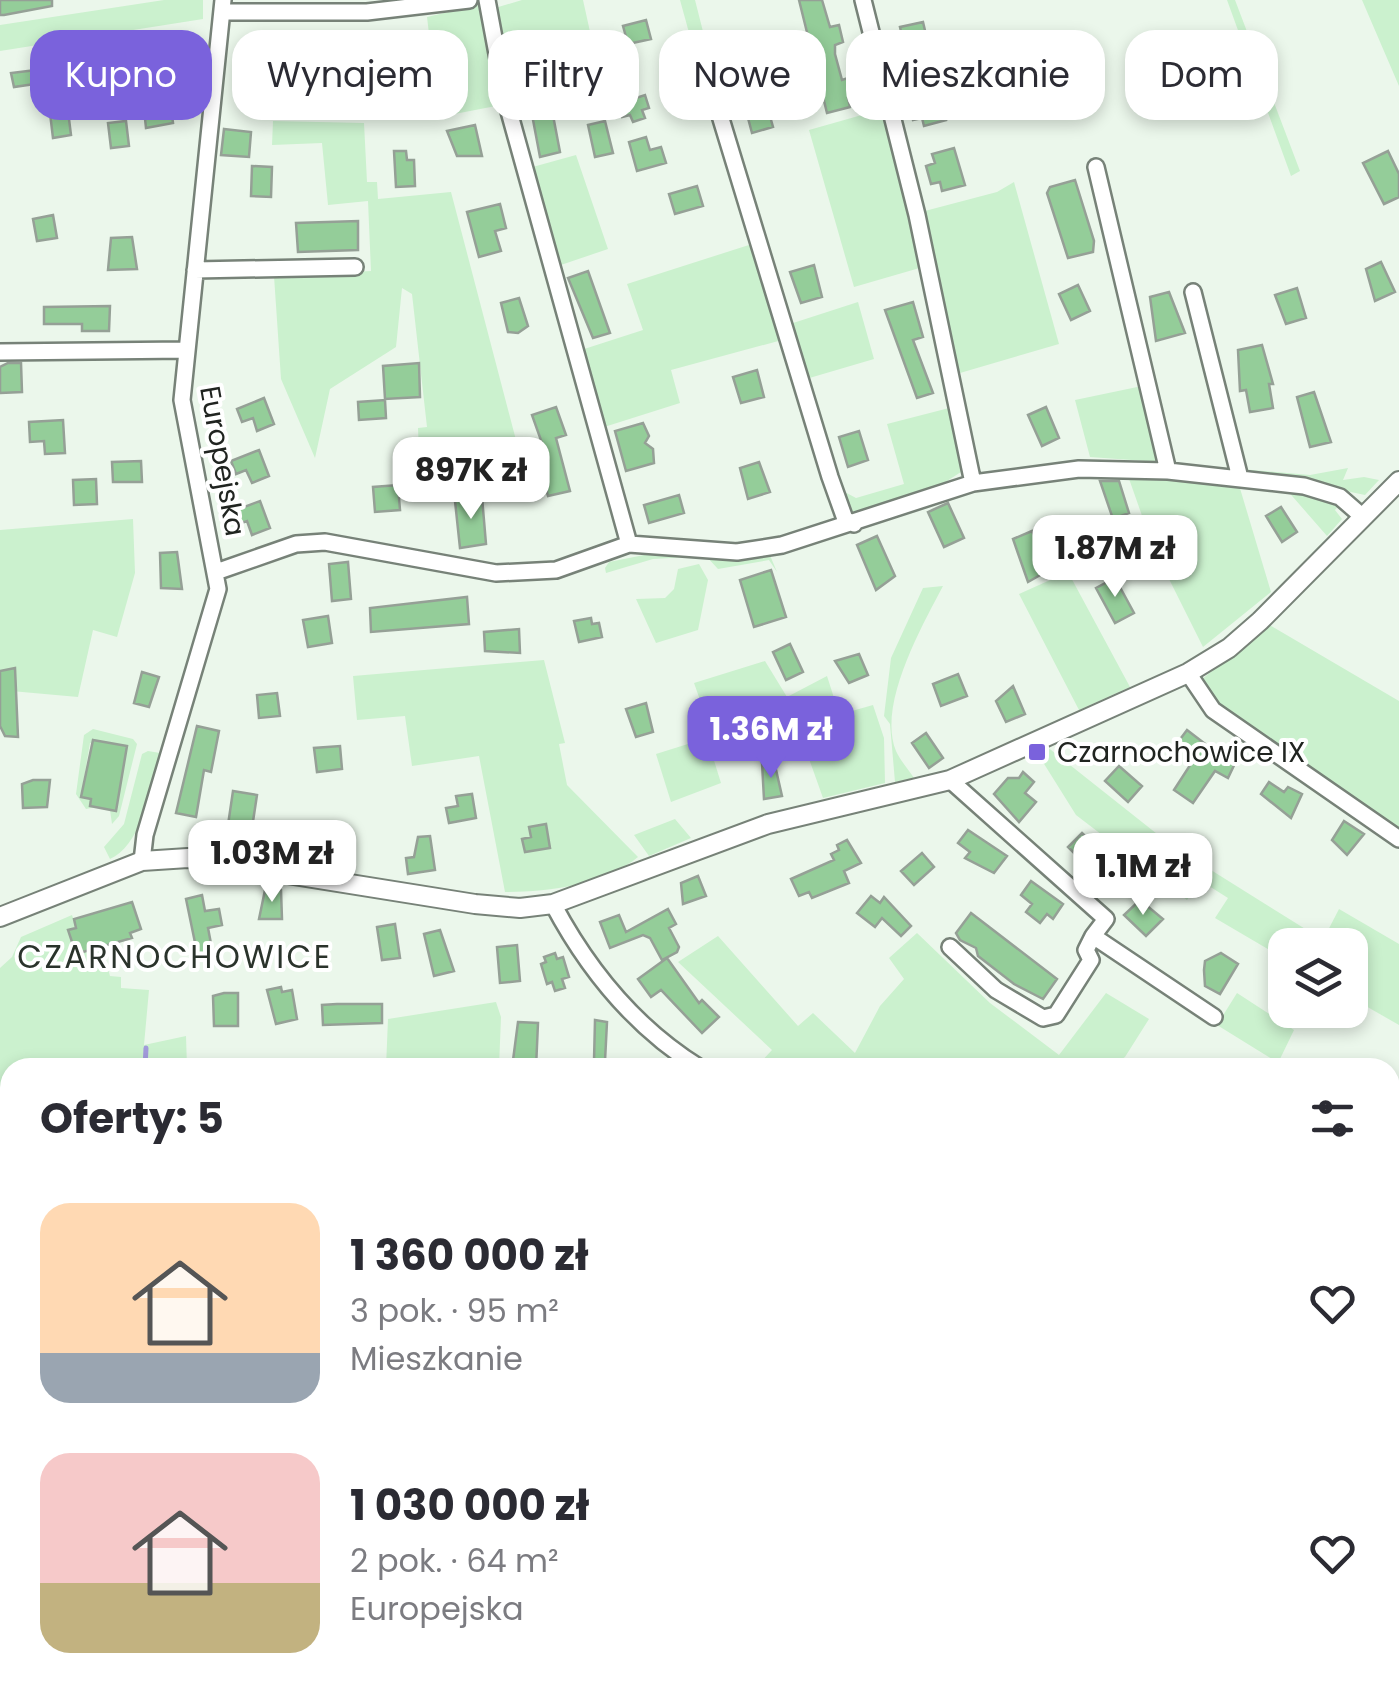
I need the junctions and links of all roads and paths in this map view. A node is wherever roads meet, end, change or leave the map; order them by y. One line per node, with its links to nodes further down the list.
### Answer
1 (469, 0): 4 (street)
2 (486, 0): 18 (street)
3 (864, 0): 15 (street)
4 (223, 6): 8 (street, Europejska)
5 (721, 120): 17 (street)
6 (1096, 167): 12 (street)
7 (355, 267): 8 (street)
8 (195, 270): 10 (street, Europejska)
9 (1194, 292): 13 (street)
10 (186, 350): 11 (street); 19 (street, Europejska)
11 (0, 352)
12 (1168, 471): 13 (street); 15 (street)
13 (1240, 478): 16 (street)
14 (1399, 481): 16 (street)
15 (974, 483): 17 (street)
16 (1364, 517): 20 (street)
17 (854, 524): 18 (street)
18 (629, 544): 19 (street)
19 (216, 572): 23 (street, Europejska)
20 (1188, 673): 21 (street); 22 (street)
21 (950, 780): 24 (street); 26 (street)
22 (1399, 839)
23 (142, 861): 24 (street); 25 (street)
24 (553, 904): 29 (street)
25 (0, 917)
26 (1093, 936): 27 (street); 28 (street)
27 (950, 947)
28 (1214, 1017)
29 (686, 1058)

